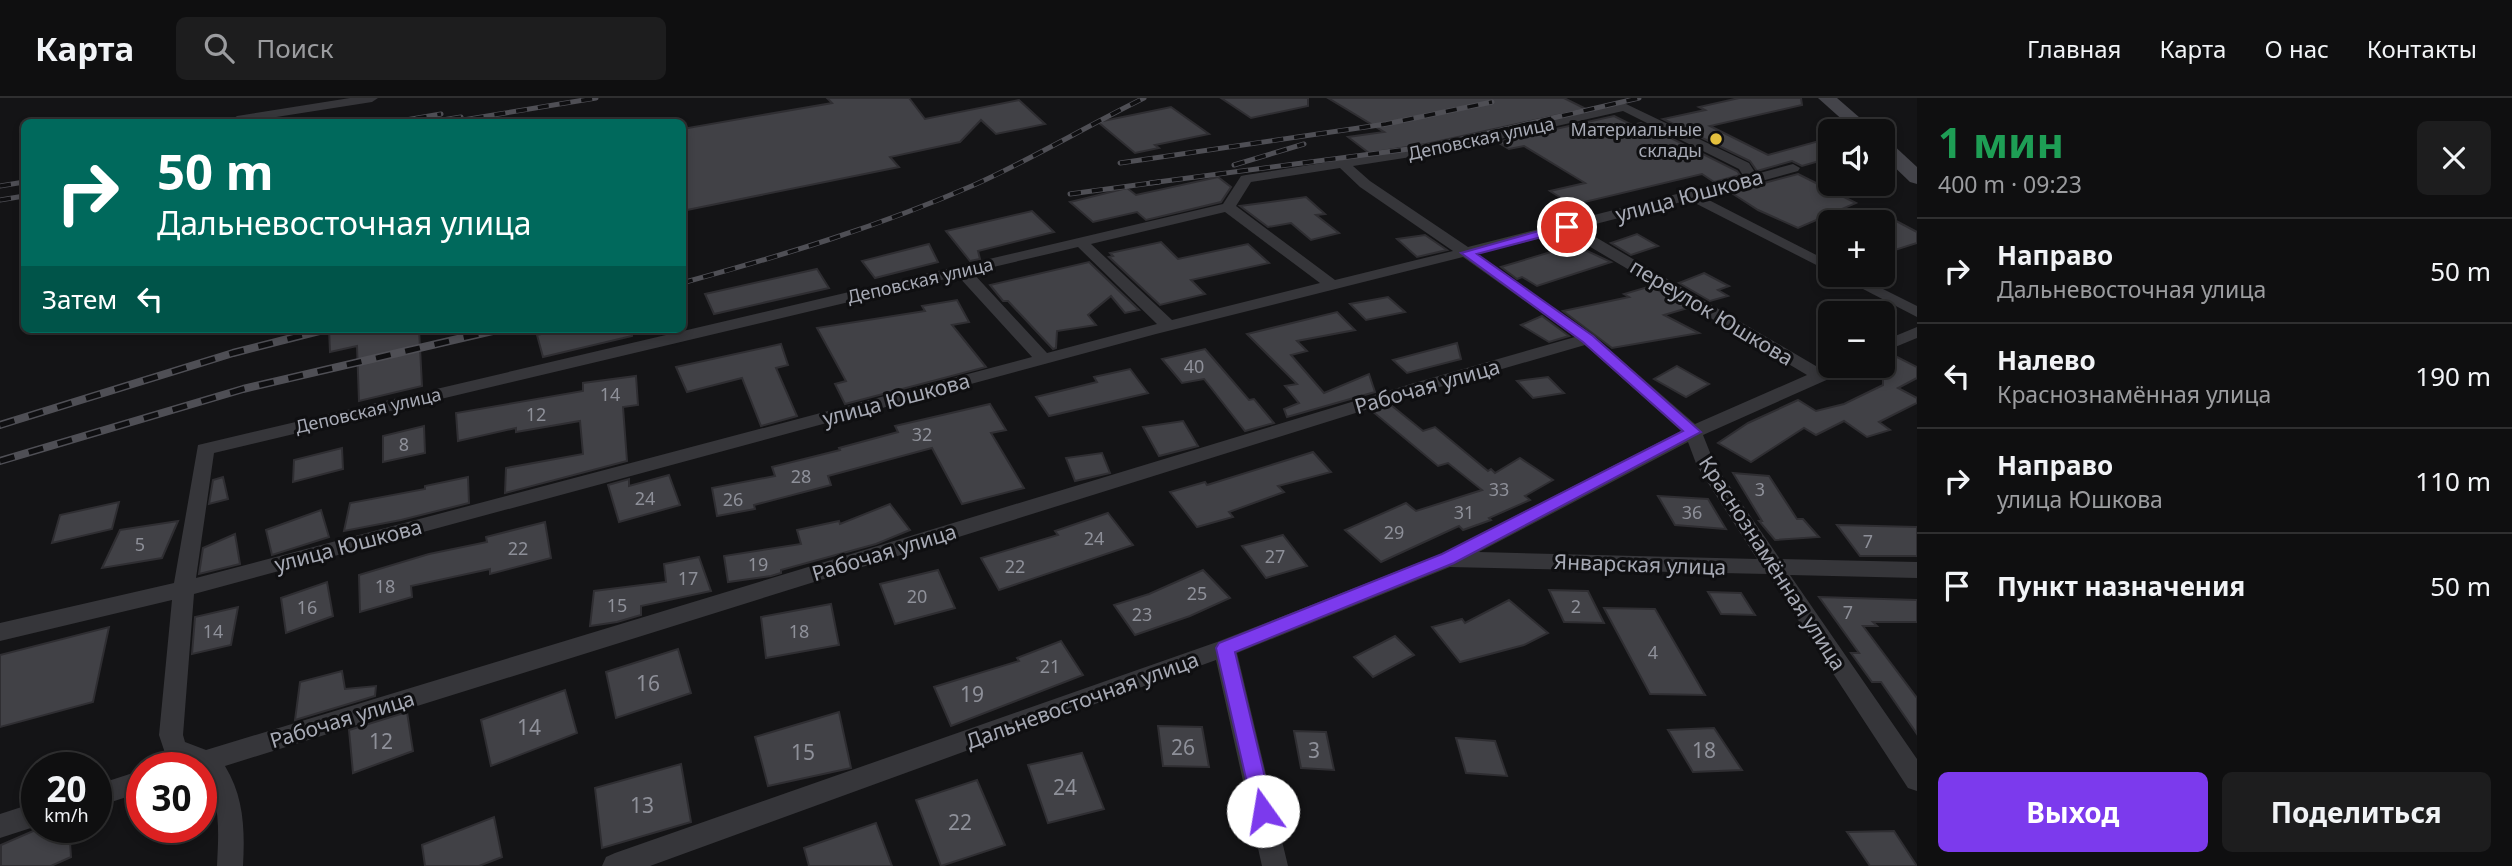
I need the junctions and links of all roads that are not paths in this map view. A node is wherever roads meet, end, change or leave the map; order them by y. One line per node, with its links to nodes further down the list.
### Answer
1 (372, 98): 5 (street)
2 (1827, 98): 6 (main road)
3 (1836, 98): 7 (main road)
4 (1624, 107): 9 (street, Деповская улица); 12 (street)
5 (243, 119)
6 (1852, 119)
7 (1856, 119)
8 (1895, 157): 11 (main road)
9 (1342, 163): 14 (street, Деповская улица); 17 (street, Краснознамённая улица)
10 (1793, 168): 12 (street, улица Юшкова)
11 (1917, 178)
12 (1752, 179): 13 (street, улица Юшкова)
13 (1691, 196): 15 (street, улица Юшкова); 18 (street)
14 (1228, 207): 16 (street, Деповская улица); 20 (street)
15 (1567, 227): 17 (street, улица Юшкова); 28 (street, переулок Юшкова)
16 (1082, 242): 19 (street, Деповская улица); 23 (street)
17 (1467, 253): 20 (street, улица Юшкова); 25 (street, Краснознамённая улица)
18 (1818, 262)
19 (961, 270): 27 (street); 31 (street, Деповская улица)
20 (1331, 284): 23 (street, улица Юшкова)
21 (1868, 287): 22 (street)
22 (1917, 312)
23 (1169, 326): 27 (street, улица Юшкова)
24 (1917, 332): 26 (street)
25 (1588, 339): 30 (street, Краснознамённая улица); 39 (street, Рабочая улица)
26 (1895, 342)
27 (1043, 358): 35 (street, улица Юшкова)
28 (1818, 375)
29 (1818, 377): 30 (street, Дальневосточная улица)
30 (1693, 432): 32 (street, Дальневосточная улица); 33 (street, Краснознамённая улица)
31 (205, 449): 35 (street)
32 (1448, 559): 33 (street, Январская улица); 37 (street, Дальневосточная улица)
33 (1773, 568): 34 (street, Январская улица); 41 (street, Краснознамённая улица)
34 (1917, 570)
35 (184, 589): 36 (street, улица Юшкова); 38 (street)
36 (0, 632)
37 (1225, 648): 45 (street, Дальневосточная улица); 46 (street)
38 (178, 752)
39 (217, 758)
40 (217, 777): 44 (street)
41 (1917, 780)
42 (21, 819): 43 (street)
43 (0, 826)
44 (230, 866)
45 (615, 866)
46 (1275, 866)

